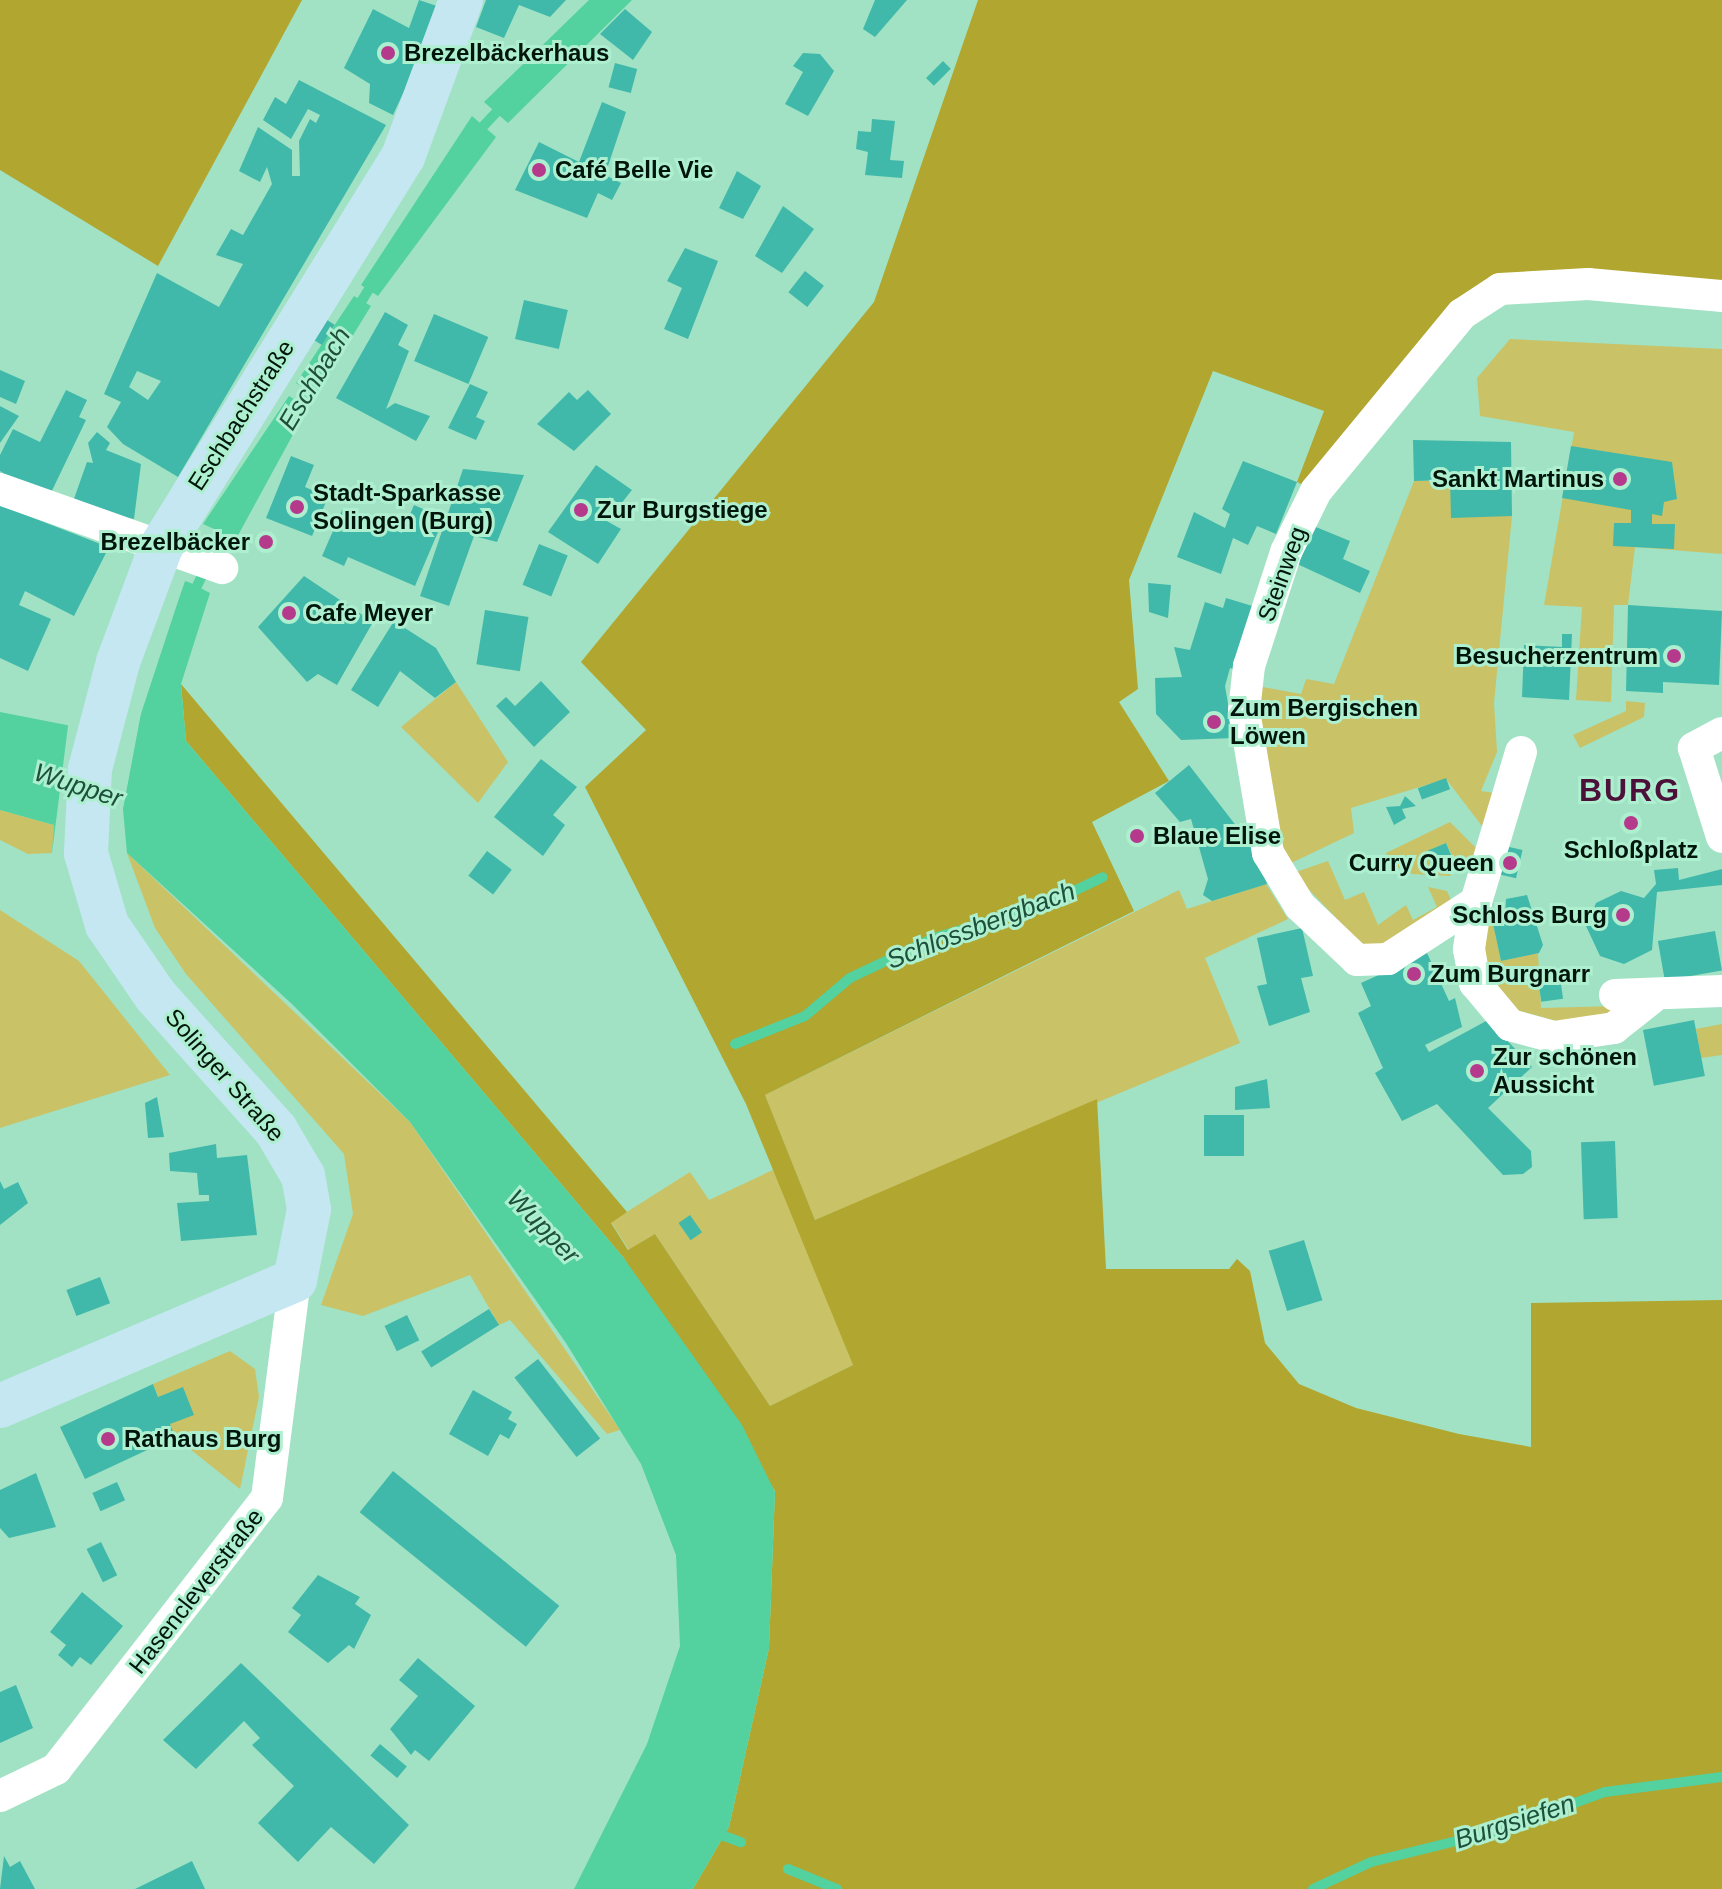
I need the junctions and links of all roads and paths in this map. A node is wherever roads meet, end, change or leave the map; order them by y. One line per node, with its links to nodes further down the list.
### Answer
1 (461, 0): 4 (main road, Eschbachstraße)
2 (1710, 295): 10 (street, Steinweg)
3 (0, 489): 4 (street)
4 (165, 556): 5 (street); 9 (main road, Eschbachstraße)
5 (222, 568)
6 (1722, 733): 8 (street)
7 (1521, 752): 10 (street)
8 (1722, 837)
9 (86, 853): 14 (main road, Solinger Straße)
10 (1476, 902): 13 (street)
11 (1722, 991): 13 (street)
12 (1615, 995): 13 (street)
13 (1652, 998)
14 (295, 1280): 15 (main road); 16 (street, Hasencleverstraße)
15 (0, 1406)
16 (0, 1796)

